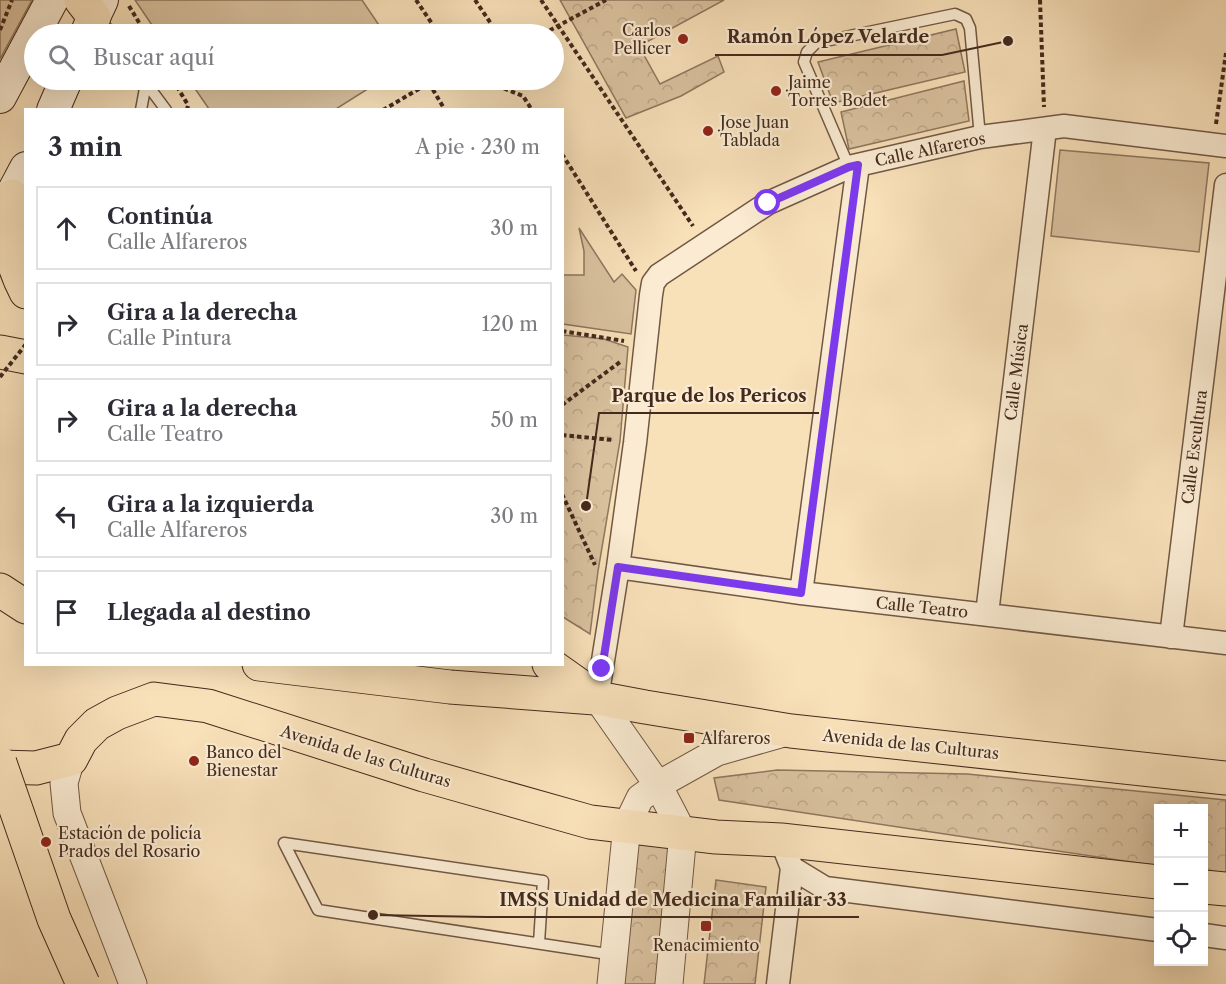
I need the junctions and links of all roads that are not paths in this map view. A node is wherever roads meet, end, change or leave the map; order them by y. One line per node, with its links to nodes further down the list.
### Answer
1 (52, 0): 2 (main road)
2 (39, 24)
3 (24, 52): 7 (main road)
4 (62, 90): 8 (main road)
5 (144, 90): 9 (lane)
6 (151, 90): 10 (lane)
7 (0, 97)
8 (54, 108)
9 (141, 108)
10 (164, 108)
11 (1045, 129): 12 (street, Calle Alfareros); 13 (street, Calle Alfareros); 24 (street, Calle Música)
12 (980, 137): 14 (street, Calle Alfareros); 14 (lane)
13 (1219, 145)
14 (854, 166): 20 (street, Calle Alfareros); 22 (street)
15 (1226, 185): 25 (street, Calle Escultura)
16 (13, 194): 17 (main road)
17 (24, 288)
18 (0, 352): 19 (main road)
19 (24, 357)
20 (608, 569): 22 (street, Calle Teatro); 30 (street)
21 (0, 590): 23 (main road)
22 (801, 593): 24 (street, Calle Teatro)
23 (24, 607)
24 (987, 615): 25 (street, Calle Teatro)
25 (1171, 637): 26 (street, Calle Teatro)
26 (1226, 643)
27 (285, 666): 29 (main road)
28 (552, 666): 30 (main road, Avenida de las Culturas)
29 (311, 668): 30 (main road)
30 (597, 698): 31 (main road, Avenida de las Culturas); 35 (street, Avenida de las Culturas)
31 (791, 731): 34 (main road, Avenida de las Culturas); 35 (street)
32 (70, 759): 33 (main road); 36 (main road, Avenida de las Culturas); 48 (street)
33 (0, 765): 47 (main road, bridge)
34 (1226, 778)
35 (658, 785): 36 (street); 37 (street, Avenida de las Culturas)
36 (627, 825): 37 (main road, Avenida de las Culturas); 46 (street)
37 (683, 833): 38 (main road, Avenida de las Culturas); 50 (street)
38 (787, 854): 39 (main road, Avenida de las Culturas); 42 (street); 51 (street)
39 (1154, 882)
40 (1208, 887): 41 (main road)
41 (1226, 889)
42 (1154, 929)
43 (1208, 936): 44 (street)
44 (1226, 938)
45 (539, 943): 45 (lane); 46 (lane)
46 (615, 955): 49 (street)
47 (83, 984)
48 (133, 984)
49 (611, 984)
50 (669, 984)
51 (778, 984)

